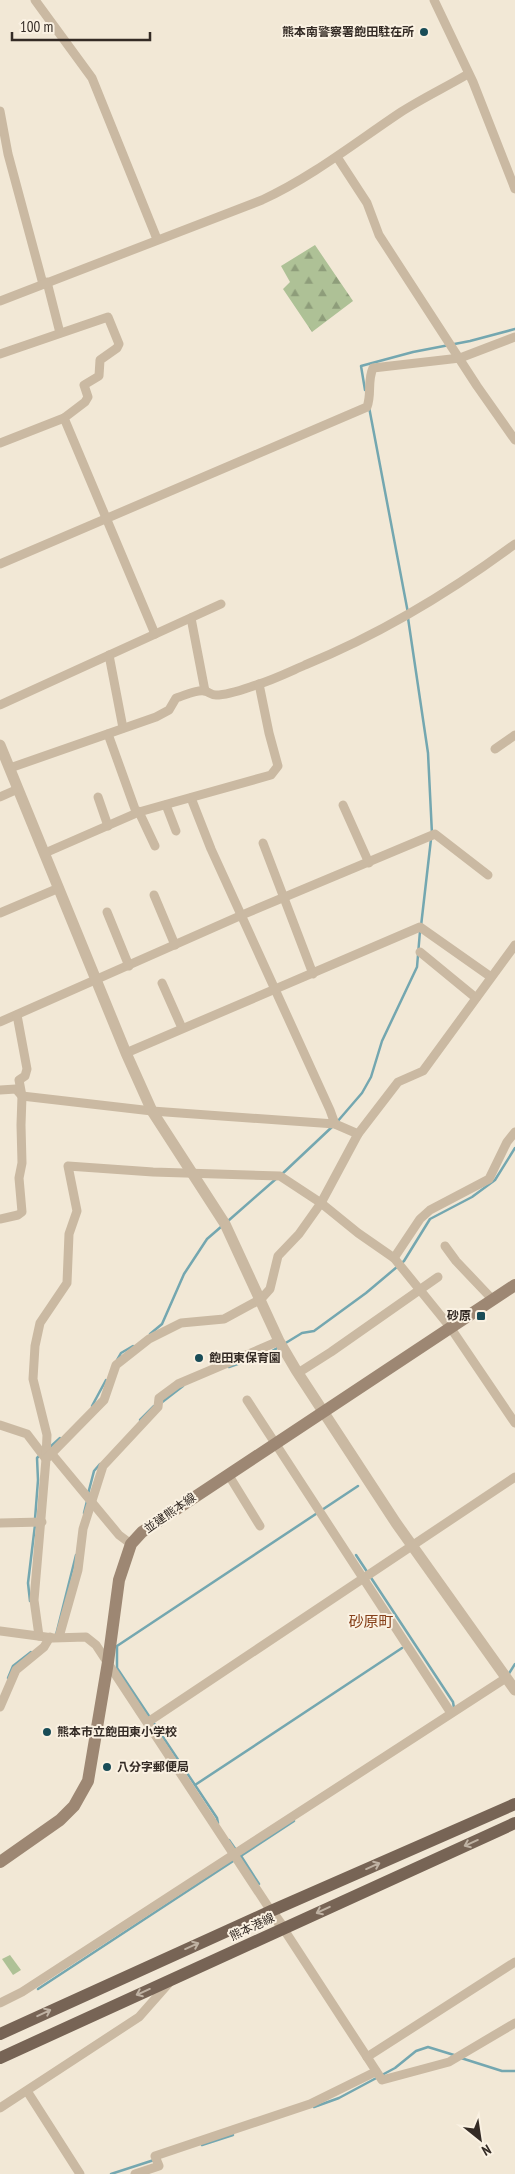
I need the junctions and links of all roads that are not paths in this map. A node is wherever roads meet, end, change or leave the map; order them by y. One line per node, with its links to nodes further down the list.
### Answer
1 (35, 0): 7 (street)
2 (434, 0): 3 (street)
3 (468, 74): 5 (street); 6 (street)
4 (0, 111): 8 (street)
5 (337, 156): 7 (street); 13 (street)
6 (515, 189)
7 (158, 239): 8 (street)
8 (45, 283): 9 (street); 10 (street)
9 (0, 301)
10 (60, 332): 12 (street); 14 (street)
11 (515, 337): 13 (street)
12 (0, 354)
13 (460, 358): 15 (street); 17 (street)
14 (64, 418): 16 (street); 17 (street)
15 (515, 440)
16 (0, 443)
17 (106, 519): 19 (street); 22 (street)
18 (515, 544): 24 (street)
19 (0, 564)
20 (221, 604): 21 (street)
21 (191, 618): 22 (street); 25 (street)
22 (155, 634): 23 (street)
23 (109, 655): 26 (street); 27 (street)
24 (259, 684): 25 (street); 36 (street)
25 (205, 691): 27 (street)
26 (0, 706)
27 (122, 728): 28 (street)
28 (108, 734): 32 (street); 39 (street)
29 (515, 735): 31 (street)
30 (0, 745): 32 (street)
31 (495, 749)
32 (10, 768): 33 (street)
33 (18, 789): 34 (street); 44 (street)
34 (0, 797)
35 (98, 797): 40 (street)
36 (191, 798): 37 (street); 52 (street)
37 (166, 805): 39 (street); 41 (street)
38 (343, 805): 45 (street)
39 (139, 812): 40 (street); 43 (street)
40 (108, 826): 44 (street)
41 (176, 831)
42 (263, 843): 49 (street)
43 (155, 846)
44 (45, 852): 47 (street)
45 (368, 863): 46 (street); 49 (street)
46 (488, 875)
47 (59, 888): 51 (street); 59 (street)
48 (154, 896): 53 (street)
49 (283, 899): 52 (street); 57 (street)
50 (107, 912): 56 (street)
51 (0, 913)
52 (242, 915): 53 (street); 61 (street)
53 (175, 945): 56 (street)
54 (515, 946): 58 (street)
55 (420, 952): 62 (street)
56 (129, 966): 59 (street)
57 (313, 974): 58 (street); 61 (street)
58 (491, 977): 62 (street)
59 (96, 981): 63 (street); 66 (street)
60 (162, 983): 65 (street)
61 (275, 989): 65 (street); 70 (street)
62 (476, 998): 72 (street)
63 (17, 1015): 64 (street); 68 (street)
64 (0, 1022)
65 (182, 1028): 66 (street)
66 (126, 1053): 69 (street)
67 (0, 1090): 68 (street)
68 (22, 1096): 69 (street); 75 (street)
69 (152, 1111): 70 (street); 73 (street)
70 (335, 1124): 72 (street)
71 (515, 1132): 77 (street)
72 (358, 1134): 74 (street)
73 (192, 1172): 74 (street); 81 (street); 91 (street)
74 (321, 1203): 77 (street); 81 (street)
75 (0, 1219)
76 (445, 1246): 82 (street)
77 (394, 1258): 80 (street)
78 (438, 1277): 80 (street)
79 (515, 1285): 82 (main road, 並建熊本線)
80 (420, 1290): 83 (street); 85 (street)
81 (261, 1299): 84 (street); 91 (street)
82 (492, 1300): 83 (main road, 並建熊本線)
83 (450, 1327): 87 (main road, 並建熊本線); 88 (street)
84 (279, 1341): 85 (street); 94 (street)
85 (298, 1373): 87 (street)
86 (247, 1400): 90 (street)
87 (322, 1411): 90 (main road, 並建熊本線); 99 (street)
88 (515, 1423)
89 (0, 1425): 91 (street)
90 (275, 1442): 92 (main road, 並建熊本線); 100 (street)
91 (49, 1456): 94 (street); 95 (street)
92 (228, 1474): 97 (street); 98 (main road, 並建熊本線)
93 (515, 1477): 99 (street)
94 (91, 1501): 98 (street); 103 (street)
95 (42, 1522): 96 (street); 102 (street)
96 (0, 1523)
97 (260, 1526)
98 (132, 1544): 104 (main road, 並建熊本線)
99 (413, 1546): 100 (street); 105 (street)
100 (362, 1578): 108 (street); 109 (street)
101 (0, 1631): 102 (street)
102 (39, 1636): 103 (street)
103 (54, 1637): 104 (street); 107 (street)
104 (108, 1662): 109 (street); 113 (main road, 並建熊本線)
105 (506, 1678): 106 (street); 108 (street)
106 (515, 1690)
107 (0, 1706)
108 (451, 1714): 112 (street)
109 (148, 1722): 112 (street)
110 (515, 1804): 114 (main road, 熊本港線, one-way to 110)
111 (515, 1823): 115 (main road, 熊本港線, one-way to 115)
112 (234, 1854): 114 (street); 118 (street)
113 (0, 1862)
114 (271, 1911): 115 (street); 120 (main road, 熊本港線, one-way to 114)
115 (283, 1928): 117 (main road, 熊本港線); 121 (street)
116 (515, 1962): 121 (street)
117 (173, 1978): 122 (main road, 熊本港線, one-way to 122); 124 (street)
118 (0, 2003)
119 (515, 2023): 123 (street)
120 (0, 2034)
121 (368, 2057): 123 (street)
122 (0, 2058)
123 (376, 2072): 127 (street)
124 (27, 2091): 125 (street); 126 (street)
125 (0, 2108)
126 (80, 2174)
127 (134, 2174)

